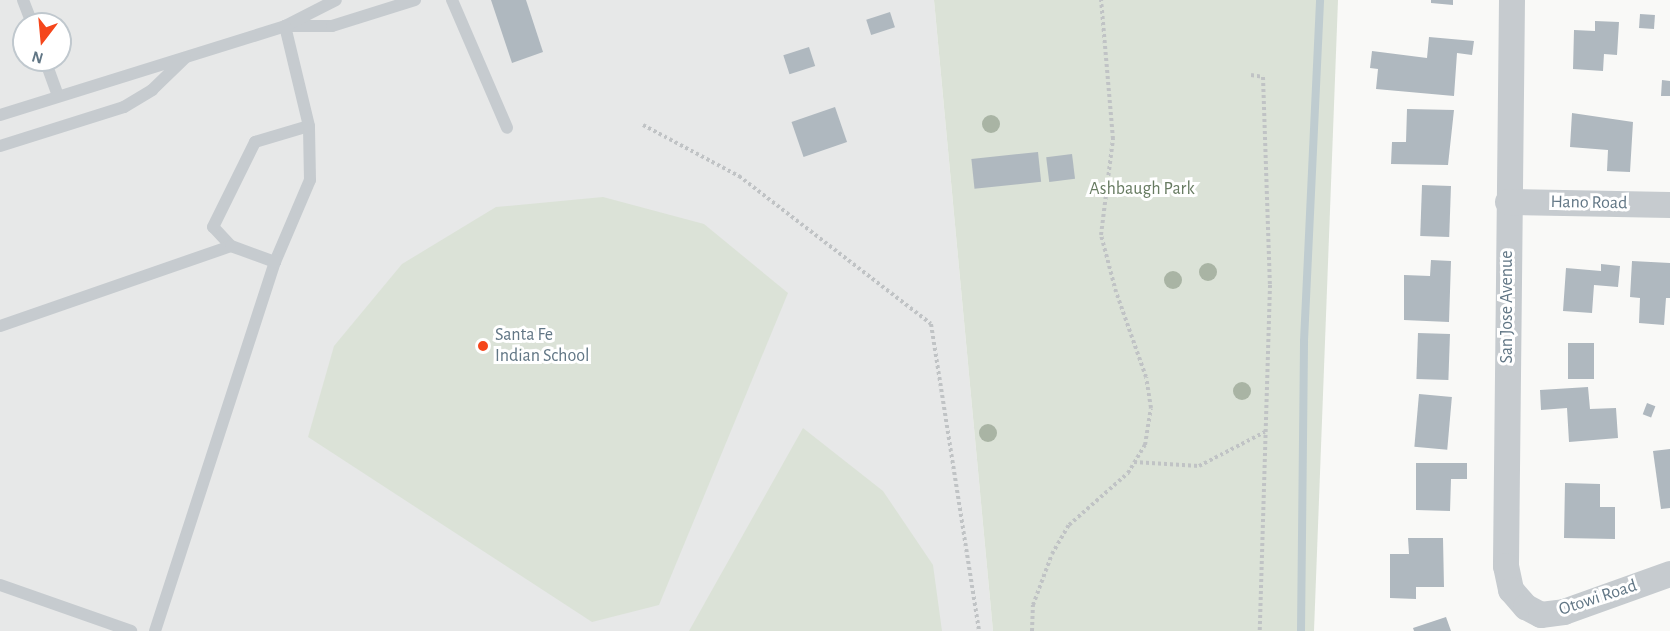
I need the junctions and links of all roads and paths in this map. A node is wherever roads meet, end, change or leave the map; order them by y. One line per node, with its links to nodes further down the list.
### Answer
1 (336, 0): 6 (lane)
2 (415, 0): 6 (lane)
3 (452, 0): 14 (lane)
4 (1101, 0): 22 (path)
5 (1512, 0): 16 (street, San Jose Avenue)
6 (285, 26): 7 (lane); 13 (lane)
7 (187, 55): 10 (lane); 15 (lane)
8 (49, 72): 10 (lane)
9 (1251, 75): 21 (path)
10 (58, 96): 11 (lane)
11 (0, 115)
12 (643, 124): 28 (path)
13 (309, 126): 18 (lane); 19 (lane)
14 (507, 128)
15 (0, 146)
16 (1508, 202): 17 (street, Hano Road); 25 (street, San Jose Avenue)
17 (1670, 205)
18 (231, 246): 19 (lane); 20 (lane)
19 (275, 262): 27 (lane)
20 (0, 326)
21 (1265, 432): 22 (path); 30 (path)
22 (1134, 462): 29 (path)
23 (1670, 574): 25 (street, Otowi Road)
24 (0, 585): 26 (lane)
25 (1526, 608)
26 (131, 631)
27 (155, 631)
28 (980, 631)
29 (1032, 631)
30 (1260, 631)

